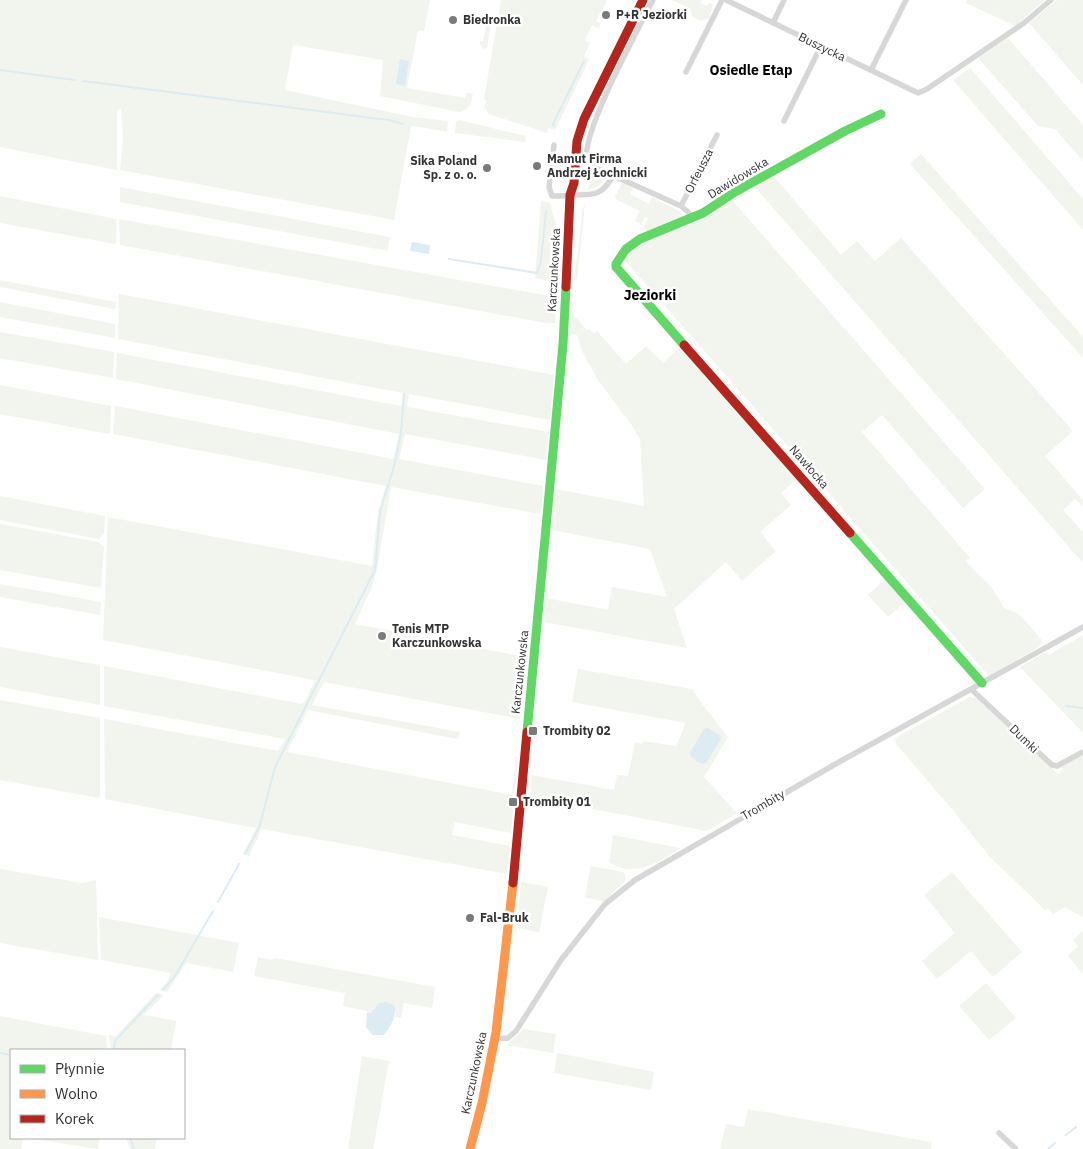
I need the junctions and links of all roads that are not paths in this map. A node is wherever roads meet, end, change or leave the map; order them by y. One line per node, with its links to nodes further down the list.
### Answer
1 (638, 0): 18 (street, Karczunkowska)
2 (643, 0): 18 (street, Karczunkowska)
3 (653, 0): 17 (street)
4 (722, 0): 12 (street)
5 (726, 0): 9 (street, Buszycka)
6 (784, 0): 9 (street)
7 (906, 0): 11 (street)
8 (1051, 0): 11 (street, Buszycka)
9 (773, 23): 10 (street, Buszycka)
10 (820, 46): 11 (street, Buszycka); 14 (street)
11 (871, 70)
12 (686, 72)
13 (881, 114): 20 (street, Dawidowska)
14 (784, 121)
15 (717, 135): 19 (street, Orfeusza)
16 (554, 145): 18 (street)
17 (613, 175): 18 (street); 19 (street)
18 (570, 195): 26 (street, Karczunkowska)
19 (681, 206): 20 (street)
20 (692, 218): 21 (street, Dawidowska)
21 (616, 267): 23 (street, Nawłocka)
22 (1083, 627): 23 (street, Trombity)
23 (982, 683): 24 (street, Trombity)
24 (971, 689): 25 (street, Dumki); 26 (street, Trombity)
25 (1083, 752)
26 (494, 1039): 28 (street, Karczunkowska)
27 (999, 1132): 29 (street)
28 (470, 1149)
29 (1016, 1149)

